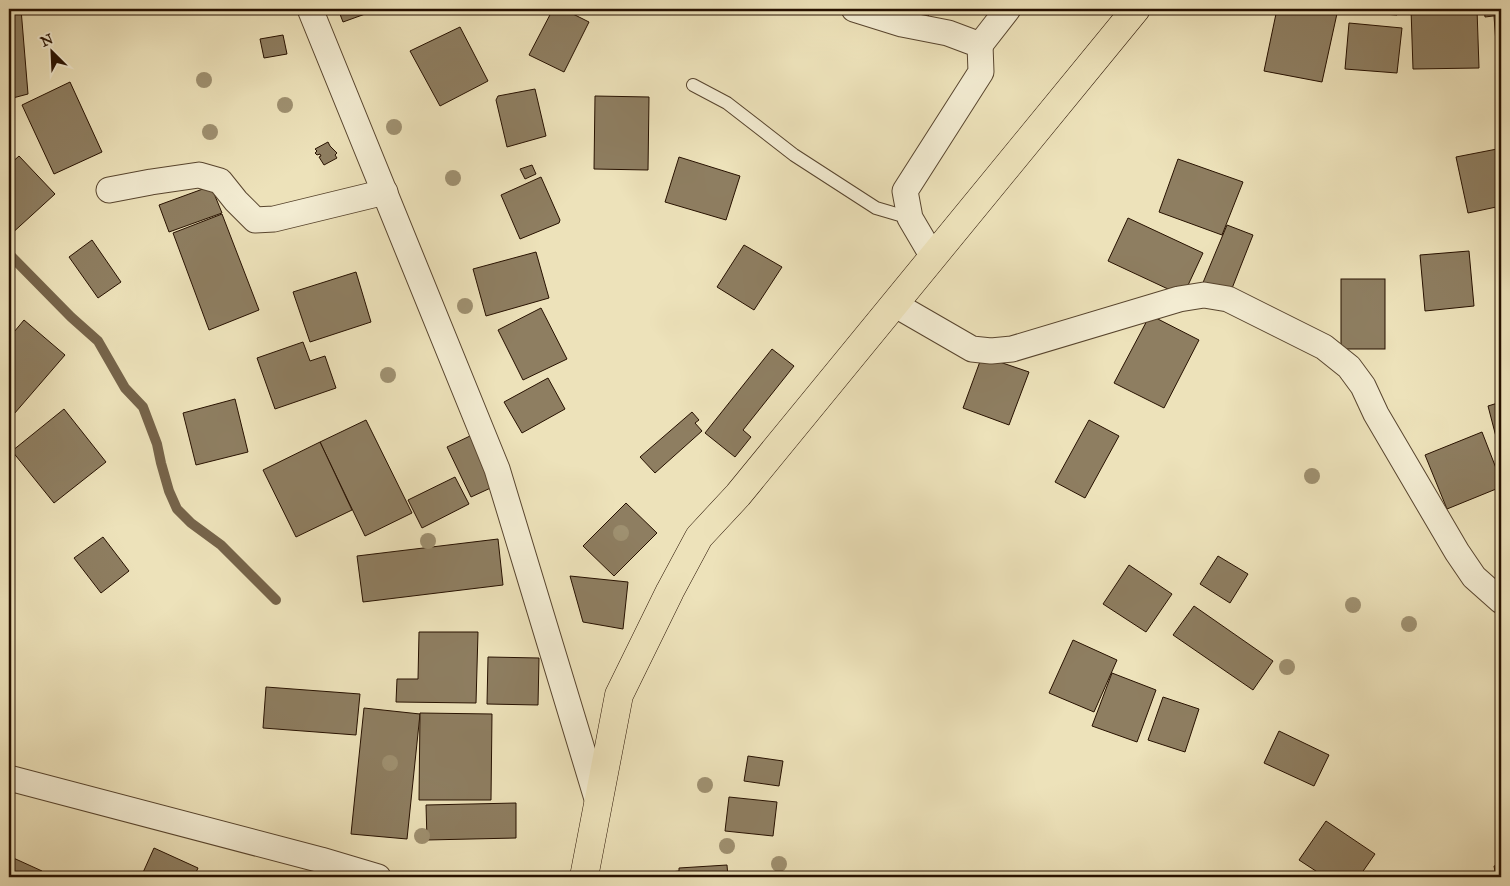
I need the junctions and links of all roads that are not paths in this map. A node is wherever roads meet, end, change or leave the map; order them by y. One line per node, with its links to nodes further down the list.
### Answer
1 (310, 9): 8 (street)
2 (854, 9): 5 (street)
3 (1008, 9): 5 (street)
4 (1136, 9): 10 (main road)
5 (980, 45): 9 (street)
6 (693, 85): 9 (lane)
7 (109, 190): 8 (street)
8 (385, 192): 14 (street)
9 (910, 218): 10 (street)
10 (933, 257): 11 (main road)
11 (894, 304): 12 (street); 14 (main road)
12 (1501, 601)
13 (9, 778): 15 (street)
14 (598, 802): 16 (main road)
15 (378, 877)
16 (584, 877)

